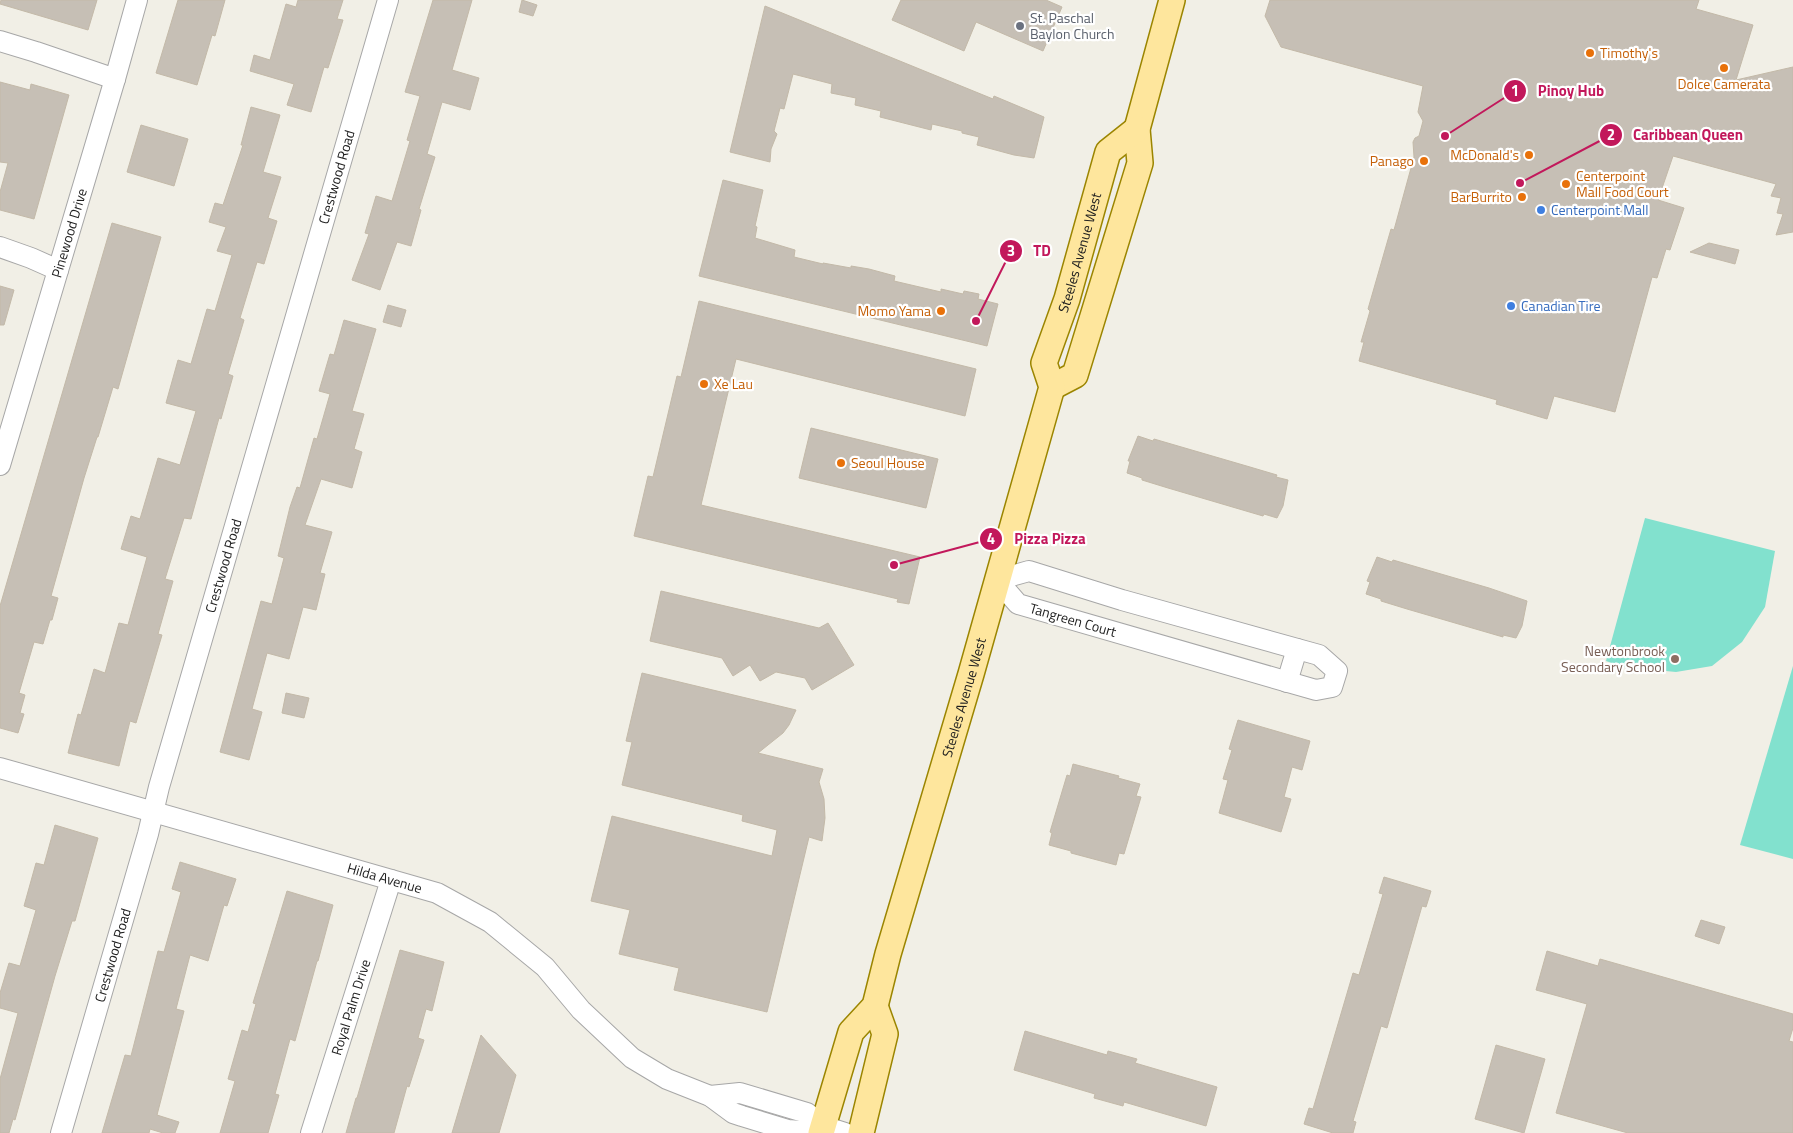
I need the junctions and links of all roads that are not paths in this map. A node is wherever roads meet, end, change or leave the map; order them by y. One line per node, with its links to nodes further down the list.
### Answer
1 (137, 0): 5 (street, Pinewood Drive)
2 (388, 0): 17 (street, Crestwood Road)
3 (1172, 0): 6 (main road)
4 (0, 41): 5 (street)
5 (115, 79): 8 (street, Pinewood Drive)
6 (1137, 129): 9 (main road, Steeles Avenue West); 10 (main road)
7 (0, 247): 8 (street)
8 (58, 270): 12 (street, Pinewood Drive)
9 (1073, 279): 10 (main road); 11 (main road, Steeles Avenue West)
10 (1102, 286): 11 (main road)
11 (1052, 387): 13 (main road, Steeles Avenue West)
12 (0, 465)
13 (997, 580): 14 (street, Tangreen Court); 15 (street, Tangreen Court); 19 (main road, Steeles Avenue West)
14 (1297, 649): 15 (street); 15 (street, Tangreen Court)
15 (1286, 682)
16 (0, 768): 17 (street, Hilda Avenue)
17 (152, 812): 18 (street, Hilda Avenue); 21 (street, Crestwood Road)
18 (391, 880): 20 (street, Hilda Avenue); 22 (street, Royal Palm Drive)
19 (875, 1006): 20 (main road, Steeles Avenue West); 23 (main road)
20 (830, 1131)
21 (60, 1133)
22 (310, 1133)
23 (860, 1133)

